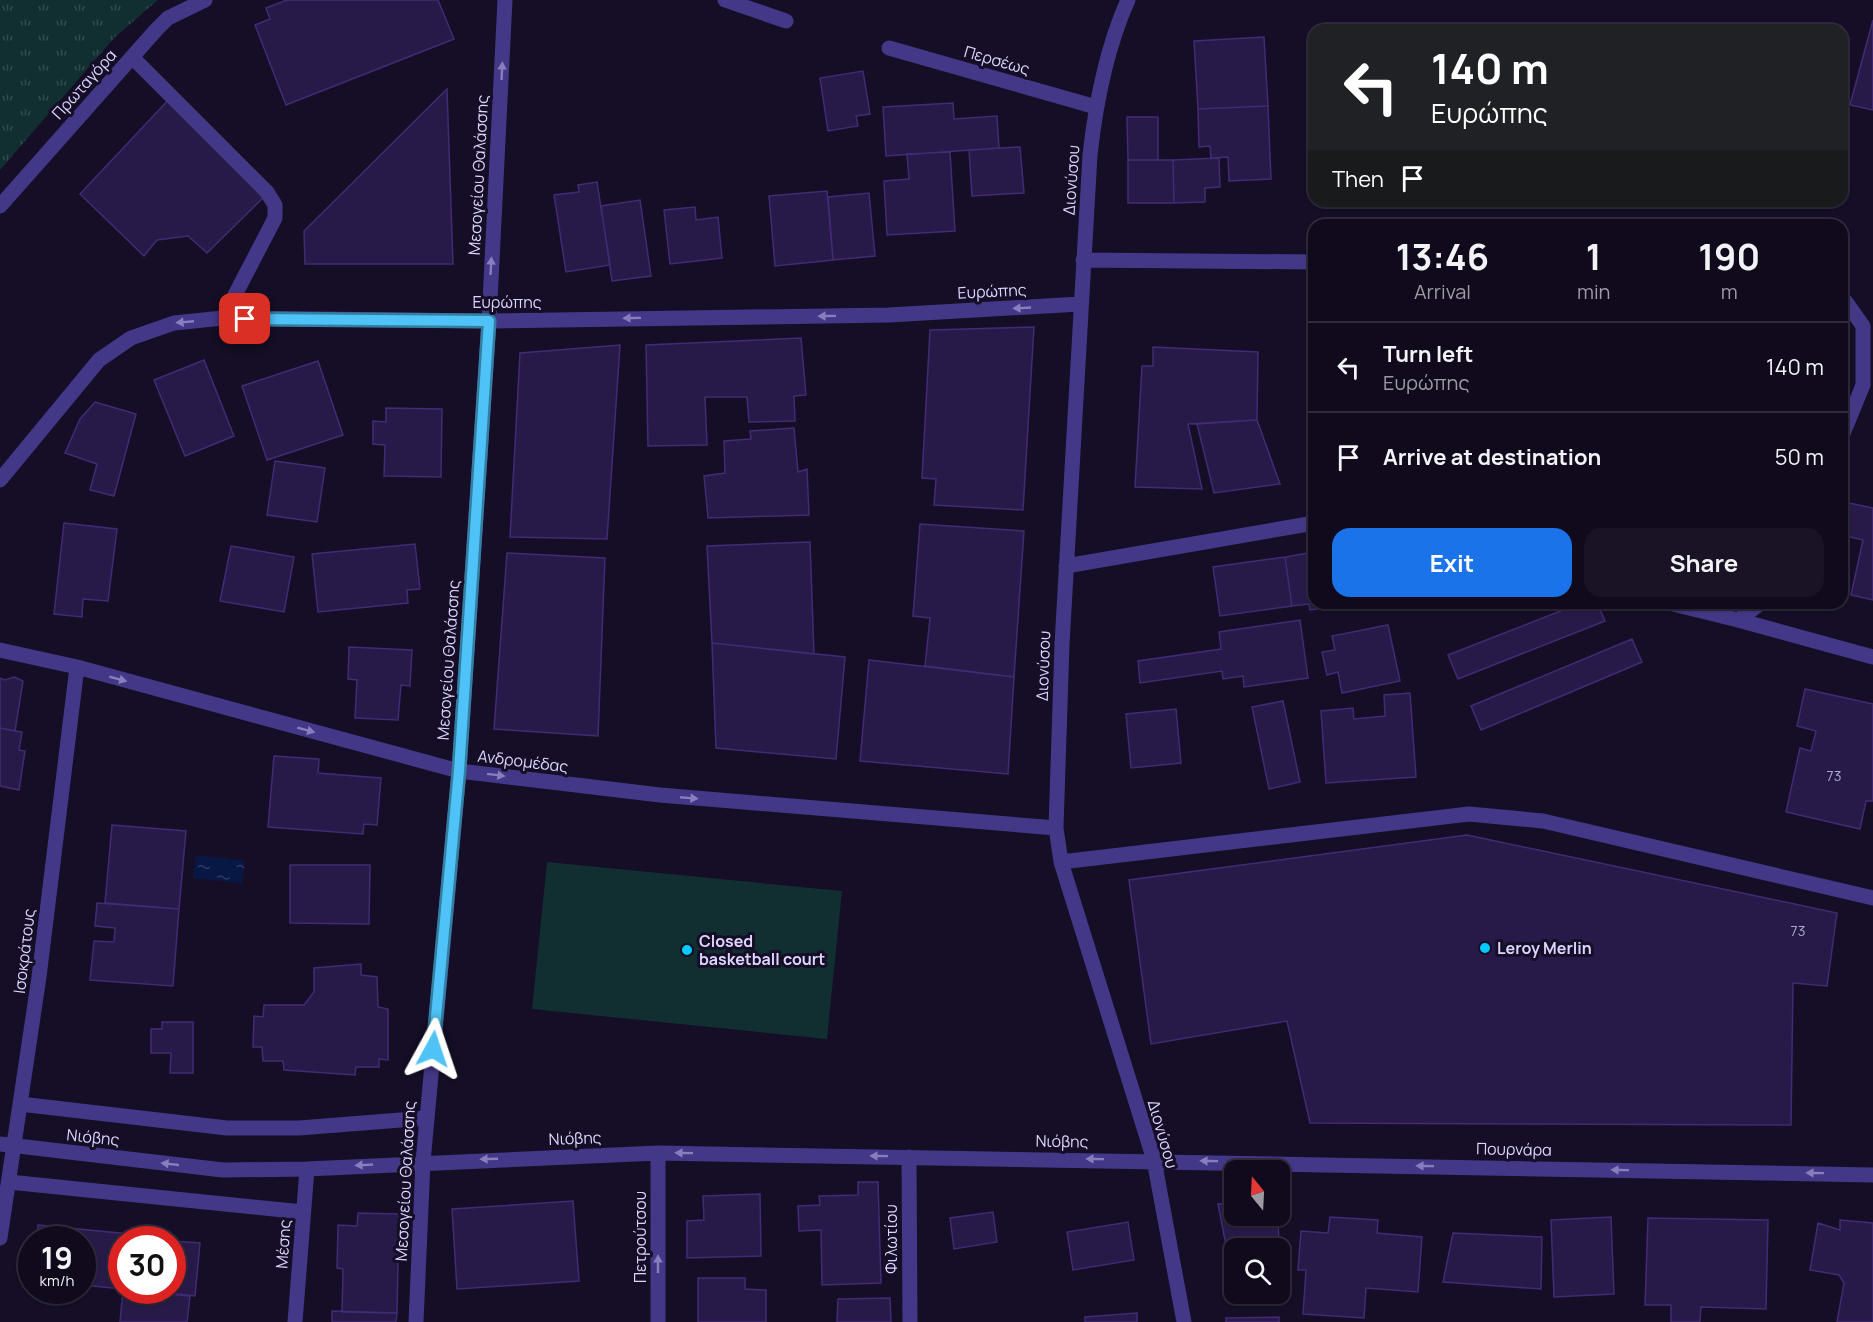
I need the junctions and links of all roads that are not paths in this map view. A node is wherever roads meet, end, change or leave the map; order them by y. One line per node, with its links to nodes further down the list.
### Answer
1 (205, 0): 7 (street, Πρωταγόρα)
2 (505, 0): 15 (street, Μεσογείου Θαλάσσης, one-way to 2)
3 (725, 0): 5 (street)
4 (1128, 0): 8 (street, Διονύσου)
5 (786, 21)
6 (889, 48): 8 (street, Περσέως)
7 (132, 57): 9 (street, Πρωταγόρα); 14 (street)
8 (1096, 107): 10 (street, Διονύσου)
9 (0, 206)
10 (1083, 260): 11 (street); 12 (street, Διονύσου)
11 (1308, 262)
12 (1080, 304): 15 (street, Ευρώπης, one-way to 15); 19 (street, Διονύσου)
13 (1848, 305): 16 (street)
14 (223, 318): 15 (street, Ευρώπης); 17 (street, Ευρώπης, one-way to 17)
15 (489, 321): 26 (street, Μεσογείου Θαλάσσης)
16 (1848, 421)
17 (0, 480)
18 (1308, 524): 19 (street)
19 (1066, 566): 27 (street, Διονύσου)
20 (1693, 609): 22 (street)
21 (1753, 609): 22 (street)
22 (1738, 620): 24 (street)
23 (0, 650): 25 (street, Ανδρομέδας)
24 (1873, 657)
25 (77, 667): 26 (street, Ανδρομέδας, one-way to 26); 30 (street, Ισοκράτους)
26 (459, 771): 27 (street, Ανδρομέδας, one-way to 27); 31 (street, Μεσογείου Θαλάσσης)
27 (1056, 828): 28 (street, Διονύσου)
28 (1061, 862): 29 (street); 35 (street, Διονύσου)
29 (1873, 898)
30 (20, 1104): 31 (street); 32 (street, Ισοκράτους)
31 (426, 1118): 36 (street, Μεσογείου Θαλάσσης)
32 (7, 1145): 37 (street, Νιόβης, one-way to 32); 39 (street, Ισοκράτους)
33 (658, 1153): 34 (street, Νιόβης, one-way to 33); 36 (street, Νιόβης, one-way to 36); 44 (street, Πετρούτσου, one-way to 33)
34 (909, 1157): 35 (street, Νιόβης, one-way to 34); 45 (street, Φιλωτίου)
35 (1154, 1160): 38 (street, Πουρνάρα, one-way to 35); 46 (street, Διονύσου)
36 (423, 1162): 37 (street, Νιόβης, one-way to 37); 43 (street, Μεσογείου Θαλάσσης)
37 (307, 1169): 40 (street, Μέσης)
38 (1873, 1175)
39 (9, 1182): 40 (street); 41 (street, Ισοκράτους)
40 (303, 1212): 42 (street, Μέσης)
41 (0, 1238)
42 (295, 1322)
43 (416, 1322)
44 (658, 1322)
45 (910, 1322)
46 (1184, 1322)

